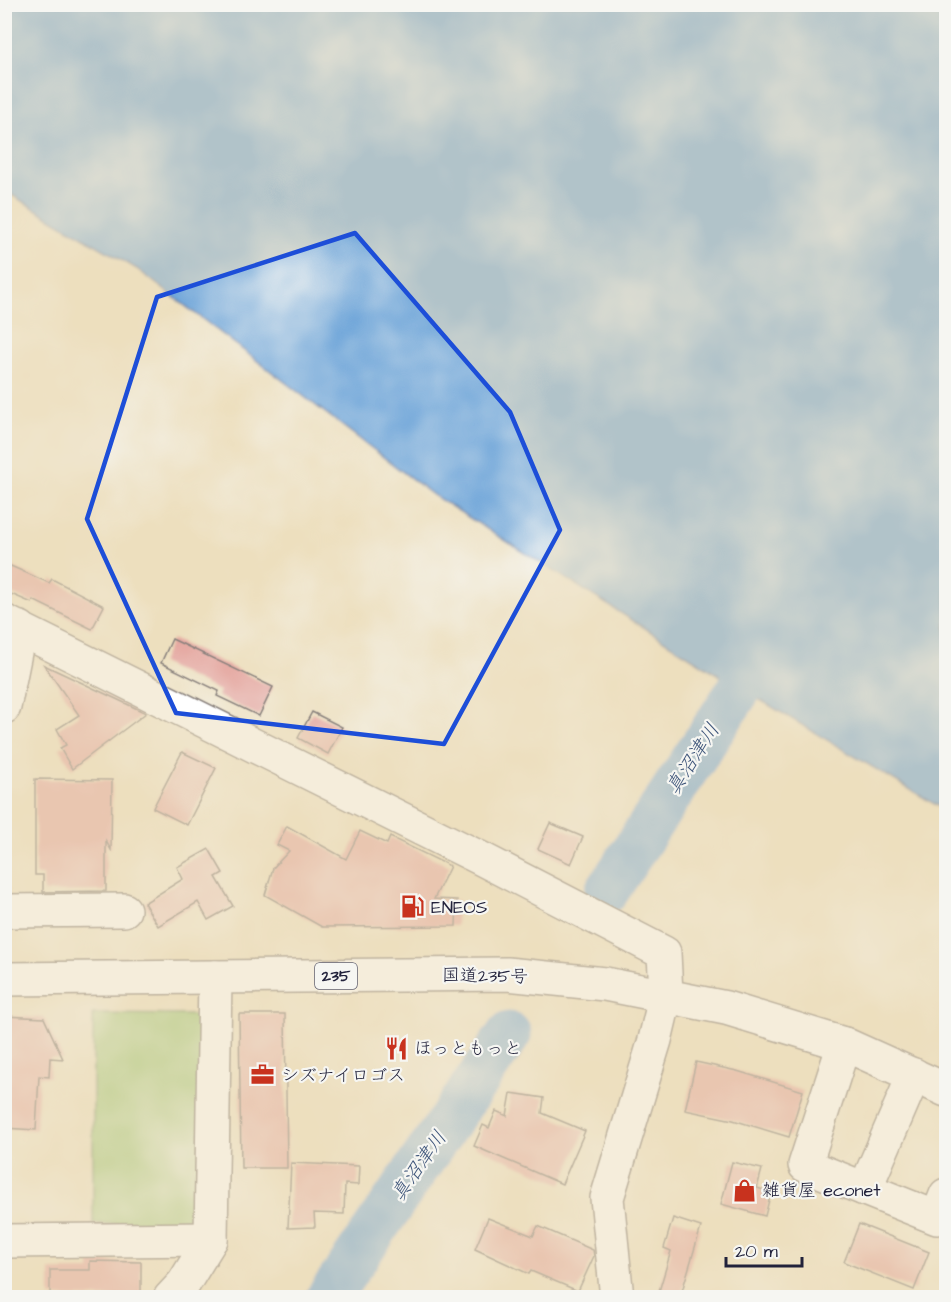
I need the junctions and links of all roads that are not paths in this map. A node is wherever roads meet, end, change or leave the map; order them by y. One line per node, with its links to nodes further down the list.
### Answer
1 (12, 625): 2 (main road); 7 (main road)
2 (4, 707)
3 (124, 910): 4 (main road)
4 (4, 911)
5 (215, 977): 6 (main road, 国道235号 / 235); 7 (main road, 国道235号 / 235); 13 (main road)
6 (4, 979)
7 (666, 994): 8 (main road, 国道235号 / 235); 16 (main road)
8 (844, 1044): 9 (main road, 国道235号 / 235); 11 (main road)
9 (914, 1075): 10 (main road, 国道235号 / 235); 11 (main road)
10 (946, 1090)
11 (865, 1190): 12 (main road)
12 (946, 1195)
13 (211, 1239): 14 (main road); 15 (main road)
14 (4, 1241)
15 (170, 1298)
16 (617, 1298)

